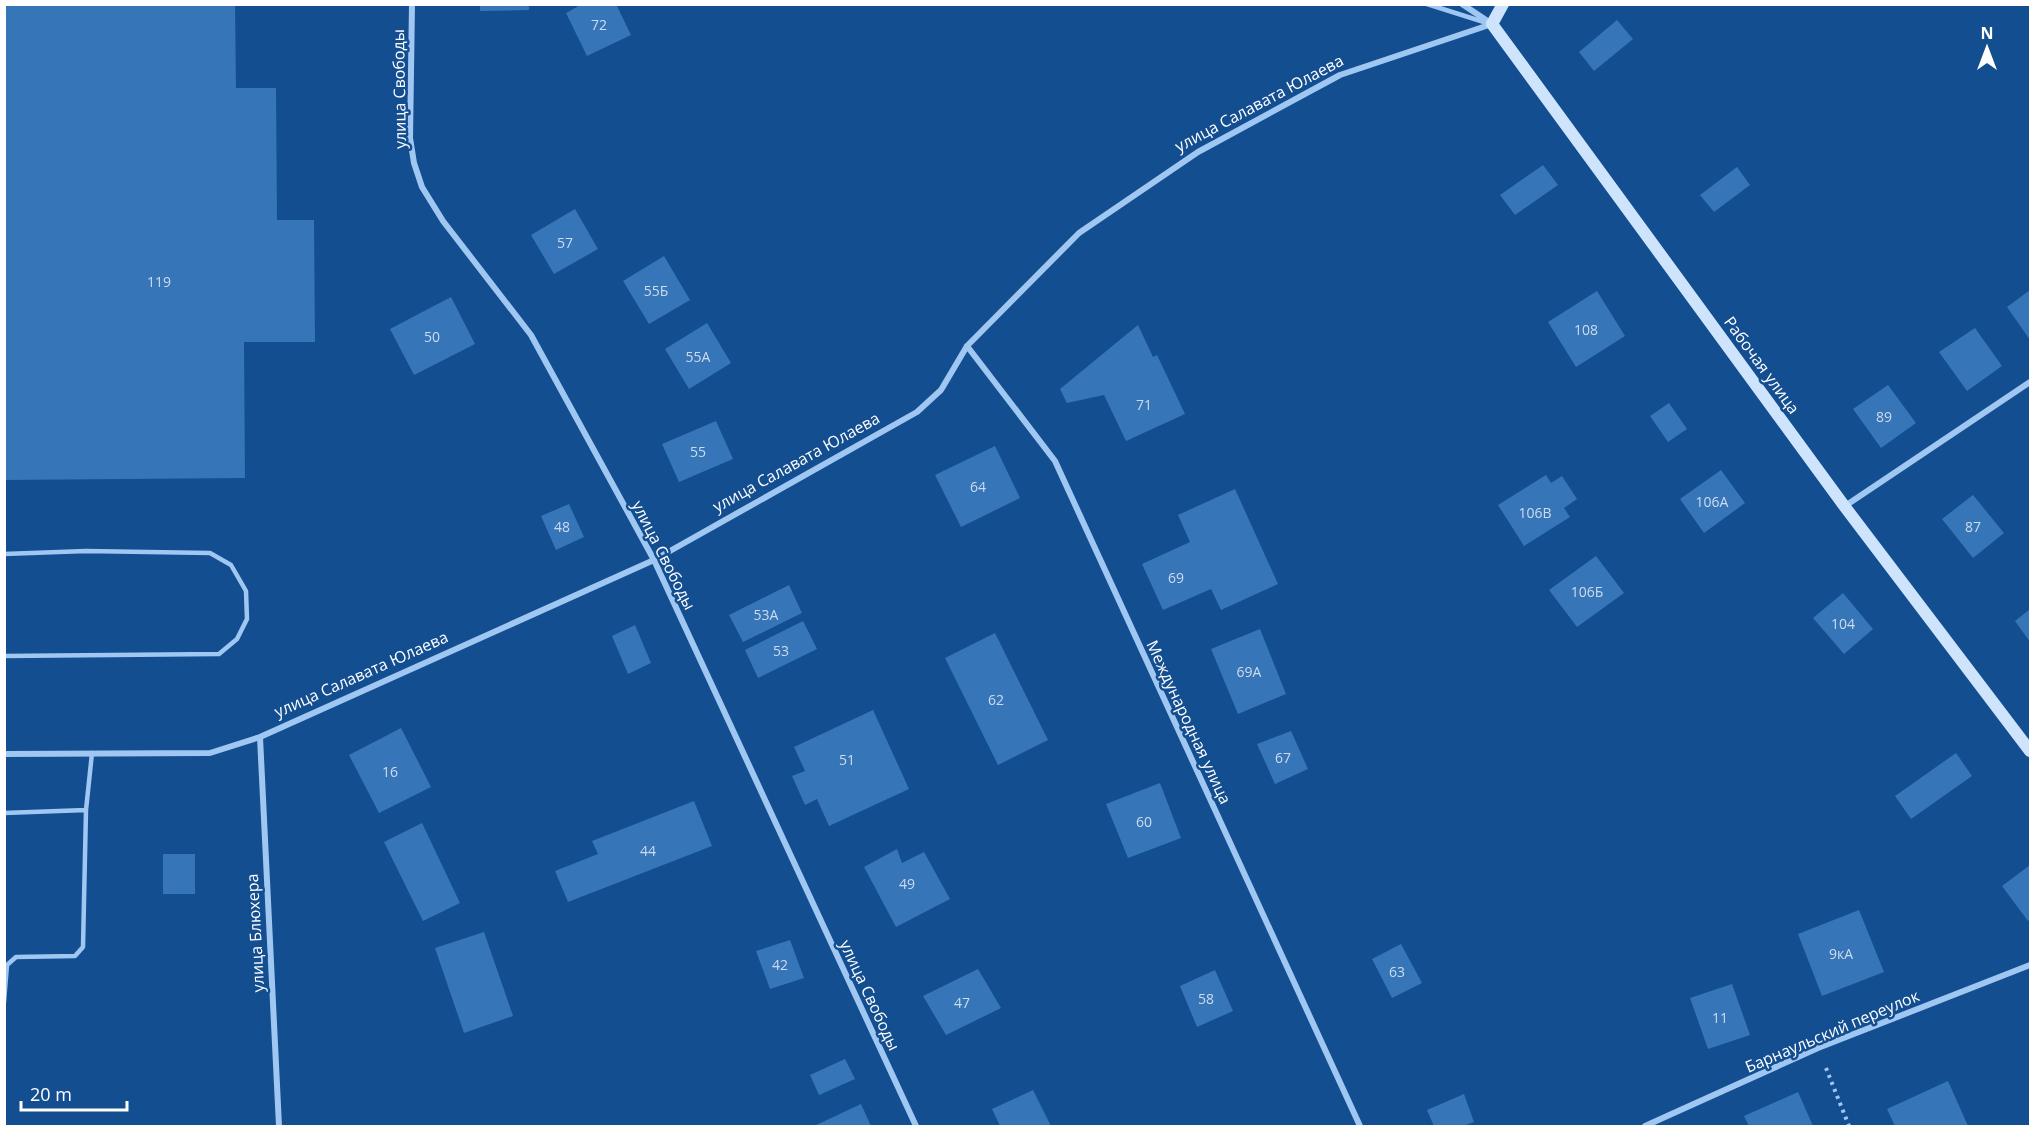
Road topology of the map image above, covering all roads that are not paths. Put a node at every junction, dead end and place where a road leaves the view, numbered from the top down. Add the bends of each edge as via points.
1 (412, 4) edge
2 (1427, 4) edge
3 (1462, 4) edge
4 (1503, 4) edge
5 (1492, 24) junction
6 (967, 346) junction
7 (2031, 382) edge
8 (1845, 507) junction
9 (4, 554) edge
10 (654, 560) junction
11 (4, 656) edge
12 (260, 737) junction
13 (2031, 751) edge
14 (92, 753) junction
15 (4, 754) edge
16 (86, 810) junction
17 (4, 813) edge
18 (2031, 965) edge
19 (4, 1002) edge
20 (279, 1126) edge
21 (916, 1126) edge
22 (1360, 1126) edge
23 (1645, 1126) edge

1 - 10 street, улица Свободы via 410,138 422,187 443,221 531,335
2 - 5 lane
3 - 5 street, Рабочая улица
4 - 5 street
5 - 6 street, улица Салавата Юлаева via 1340,75 1198,152 1079,233
5 - 8 street, Рабочая улица
6 - 10 street, улица Салавата Юлаева via 941,390 917,412
6 - 22 street, Международная улица via 1054,461
7 - 8 street
8 - 13 street, Рабочая улица
9 - 11 lane via 210,553 231,565 246,591 247,619 237,639 219,654
10 - 12 street, улица Салавата Юлаева
10 - 21 street, улица Свободы
12 - 14 street, улица Салавата Юлаева via 210,753
12 - 20 street, улица Блюхера
14 - 15 street, улица Салавата Юлаева
14 - 16 lane
16 - 17 lane
16 - 19 lane via 84,947 75,956 16,957 7,965
18 - 23 street, Барнаульский переулок via 1818,1048

